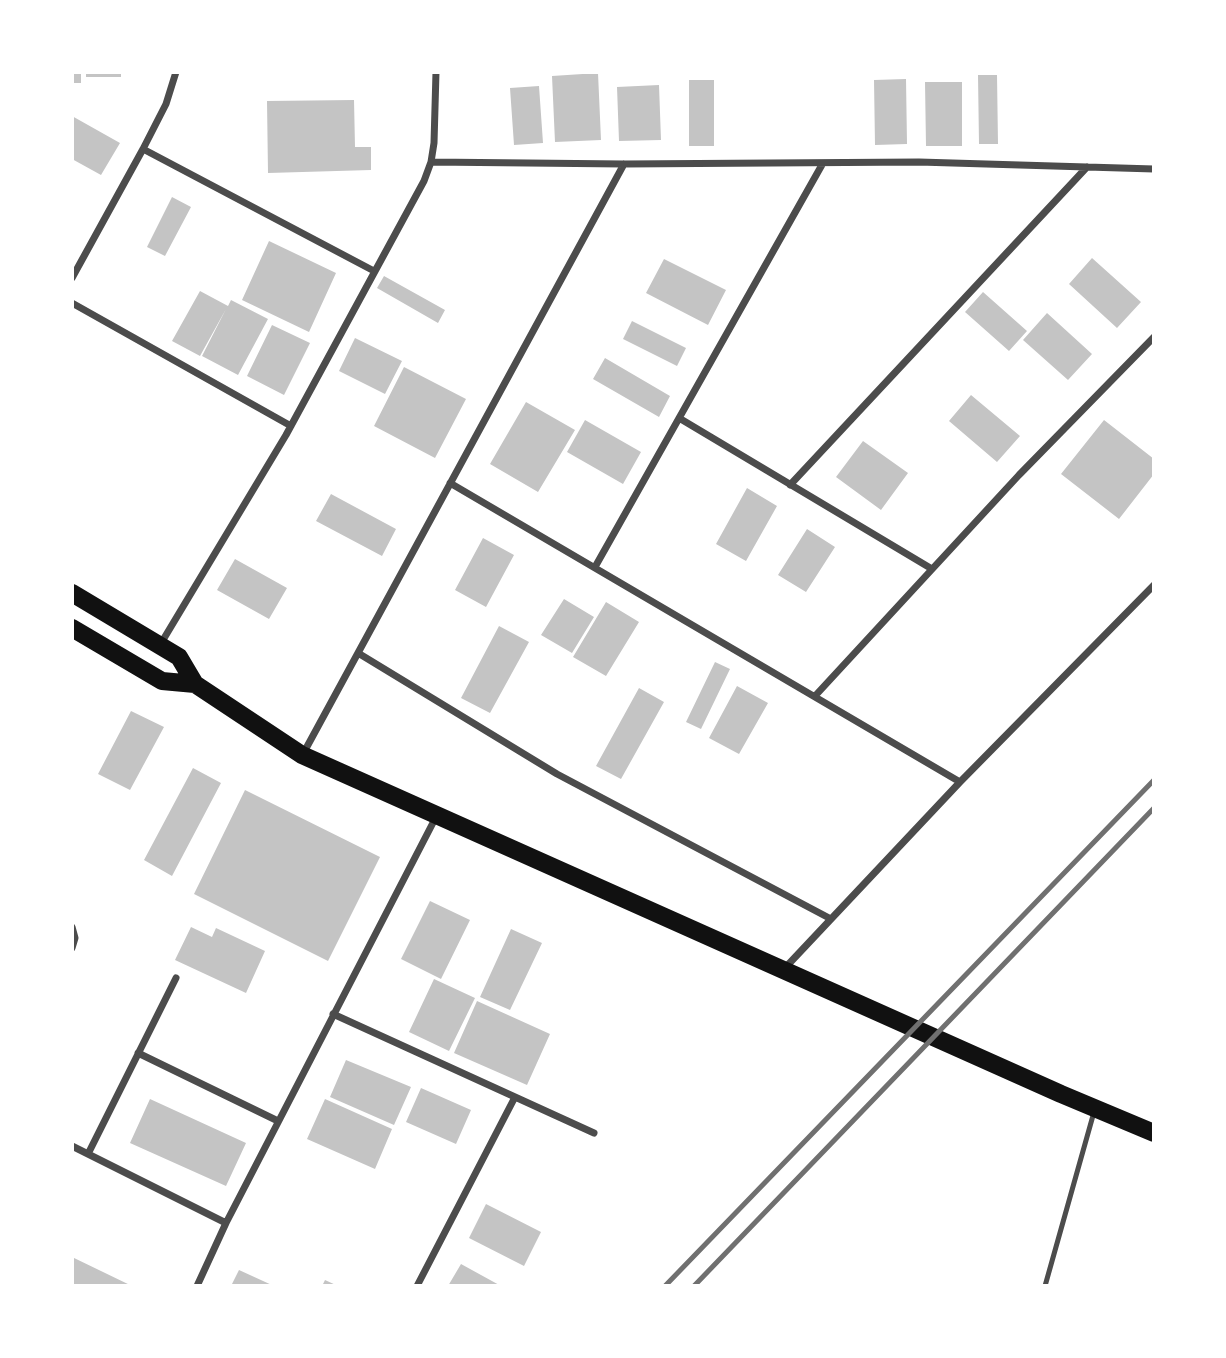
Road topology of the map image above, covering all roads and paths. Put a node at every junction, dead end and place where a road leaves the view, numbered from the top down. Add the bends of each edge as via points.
1 (176, 72) edge
2 (436, 72) edge
3 (143, 149) junction
4 (431, 162) junction
5 (823, 163) junction
6 (624, 164) junction
7 (1087, 167) junction
8 (1154, 169) edge
9 (374, 271) junction
10 (72, 278) edge
11 (72, 303) edge
12 (1154, 337) edge
13 (679, 418) junction
14 (291, 426) junction
15 (450, 483) junction
16 (790, 485) junction
17 (595, 568) junction
18 (932, 569) junction
19 (1154, 585) edge
20 (72, 593) edge
21 (72, 628) edge
22 (160, 646) junction
23 (358, 653) junction
24 (195, 684) junction
25 (814, 696) junction
26 (302, 755) junction
27 (960, 782) junction
28 (437, 815) junction
29 (831, 919) junction
30 (72, 927) edge
31 (72, 948) edge
32 (784, 970) junction
33 (176, 978) dead end
34 (333, 1014) junction
35 (138, 1053) junction
36 (514, 1097) junction
37 (1095, 1109) junction
38 (278, 1121) junction
39 (594, 1133) dead end
40 (1154, 1133) edge
41 (72, 1146) edge
42 (88, 1154) junction
43 (226, 1223) junction
44 (197, 1286) edge
45 (417, 1286) edge
46 (1045, 1286) edge

1 - 3 street
2 - 4 street
3 - 9 street
3 - 10 street
4 - 6 street
4 - 9 street
5 - 6 street
5 - 7 street
5 - 13 street
6 - 15 street
7 - 8 street
7 - 16 street
9 - 14 street
11 - 14 street
12 - 18 street
13 - 16 street
13 - 17 street
14 - 22 street
15 - 17 street
15 - 23 street
16 - 18 street
17 - 25 street
18 - 25 street
19 - 27 street
20 - 22 main road
21 - 24 main road via 162,681
22 - 24 main road via 179,657
23 - 26 street
23 - 29 street via 557,774
24 - 26 main road
25 - 27 street
26 - 28 main road
27 - 29 street
28 - 32 main road
28 - 34 street
29 - 32 street
30 - 31 street
32 - 37 main road
33 - 35 street
34 - 36 street
34 - 38 street
35 - 38 street
35 - 42 street
36 - 39 street
36 - 45 street
37 - 40 main road
37 - 46 lane
38 - 43 street
41 - 42 street
42 - 43 street
43 - 44 street

